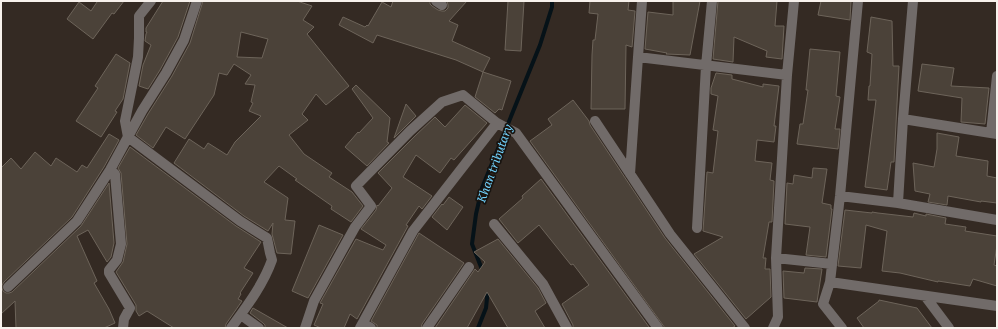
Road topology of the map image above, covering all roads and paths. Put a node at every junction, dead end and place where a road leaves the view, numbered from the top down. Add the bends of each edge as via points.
1 (151, 1) edge
2 (197, 1) edge
3 (642, 1) edge
4 (712, 1) edge
5 (794, 1) edge
6 (858, 1) edge
7 (913, 1) edge
8 (638, 57) junction
9 (706, 66) junction
10 (787, 76) junction
11 (997, 76) edge
12 (903, 119) junction
13 (595, 121) dead end
14 (499, 124) junction
15 (994, 134) edge
16 (128, 137) junction
17 (110, 170) junction
18 (630, 174) junction
19 (840, 196) junction
20 (898, 202) junction
21 (997, 220) edge
22 (494, 224) dead end
23 (697, 228) dead end
24 (776, 258) junction
25 (832, 264) junction
26 (470, 267) dead end
27 (830, 282) junction
28 (8, 287) dead end
29 (925, 296) junction
30 (997, 306) edge
31 (241, 315) junction
32 (124, 324) edge
33 (365, 326) edge
34 (231, 328) edge
35 (259, 328) edge
36 (305, 328) edge
37 (427, 328) edge
38 (567, 328) edge
39 (658, 328) edge
40 (745, 328) edge
41 (773, 328) edge
42 (842, 328) edge
43 (949, 328) edge

1 - 16 street via 138,16 138,57 125,121
2 - 16 street via 184,40
3 - 8 street
4 - 9 street
5 - 10 street
6 - 19 street
7 - 12 street
8 - 9 street
8 - 18 street
9 - 10 street
9 - 23 street
10 - 24 street
11 - 15 street
12 - 15 street
12 - 20 street
13 - 18 street
14 - 33 street via 413,231
14 - 36 street via 463,95 442,102 356,186 371,206 355,227 314,301
14 - 39 street via 516,133
16 - 17 street
16 - 31 street via 240,221 267,238 272,260 268,272
17 - 28 street via 78,221
17 - 32 street via 115,174 122,244 109,273 130,308
18 - 40 street via 670,234
19 - 20 street
19 - 25 street
20 - 21 street
22 - 38 street via 543,284
24 - 25 street
24 - 41 street via 778,317
25 - 27 street
26 - 37 street
27 - 29 street
27 - 42 street via 824,304
29 - 30 street
29 - 43 street
31 - 34 street
31 - 35 street

